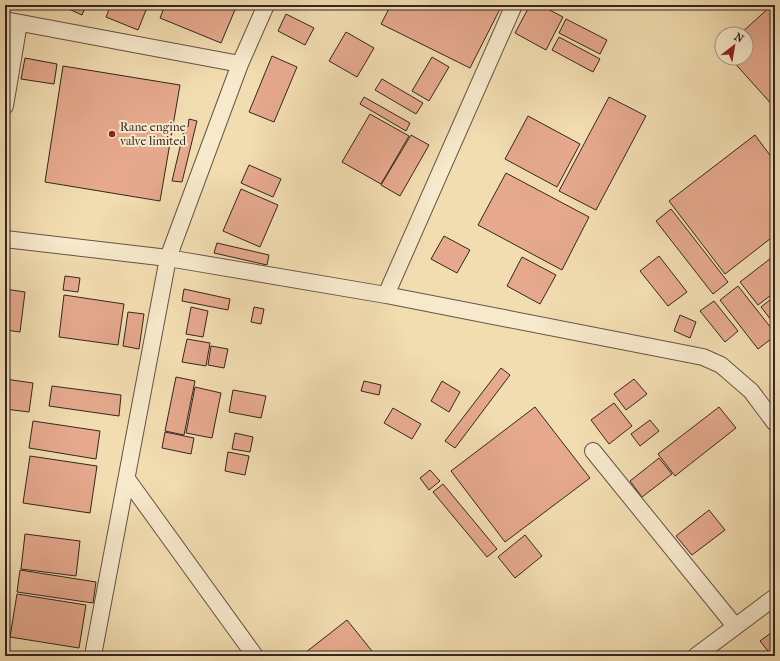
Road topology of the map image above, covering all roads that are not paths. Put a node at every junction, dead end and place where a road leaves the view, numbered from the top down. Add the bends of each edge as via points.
1 (266, 5) edge
2 (514, 5) edge
3 (12, 22) edge
4 (240, 64) junction
5 (5, 106) edge
6 (5, 239) edge
7 (168, 258) junction
8 (386, 295) junction
9 (775, 424) edge
10 (593, 451) dead end
11 (127, 478) junction
12 (775, 597) edge
13 (735, 626) junction
14 (94, 650) dead end
15 (255, 656) edge
16 (696, 656) edge

1 - 4 street
2 - 8 street
3 - 4 street
3 - 5 street
4 - 7 street
6 - 7 street
7 - 8 street
7 - 11 street
8 - 9 street via 704,357 721,365 751,391
10 - 13 street
11 - 14 street
11 - 15 street
12 - 13 street
13 - 16 street

